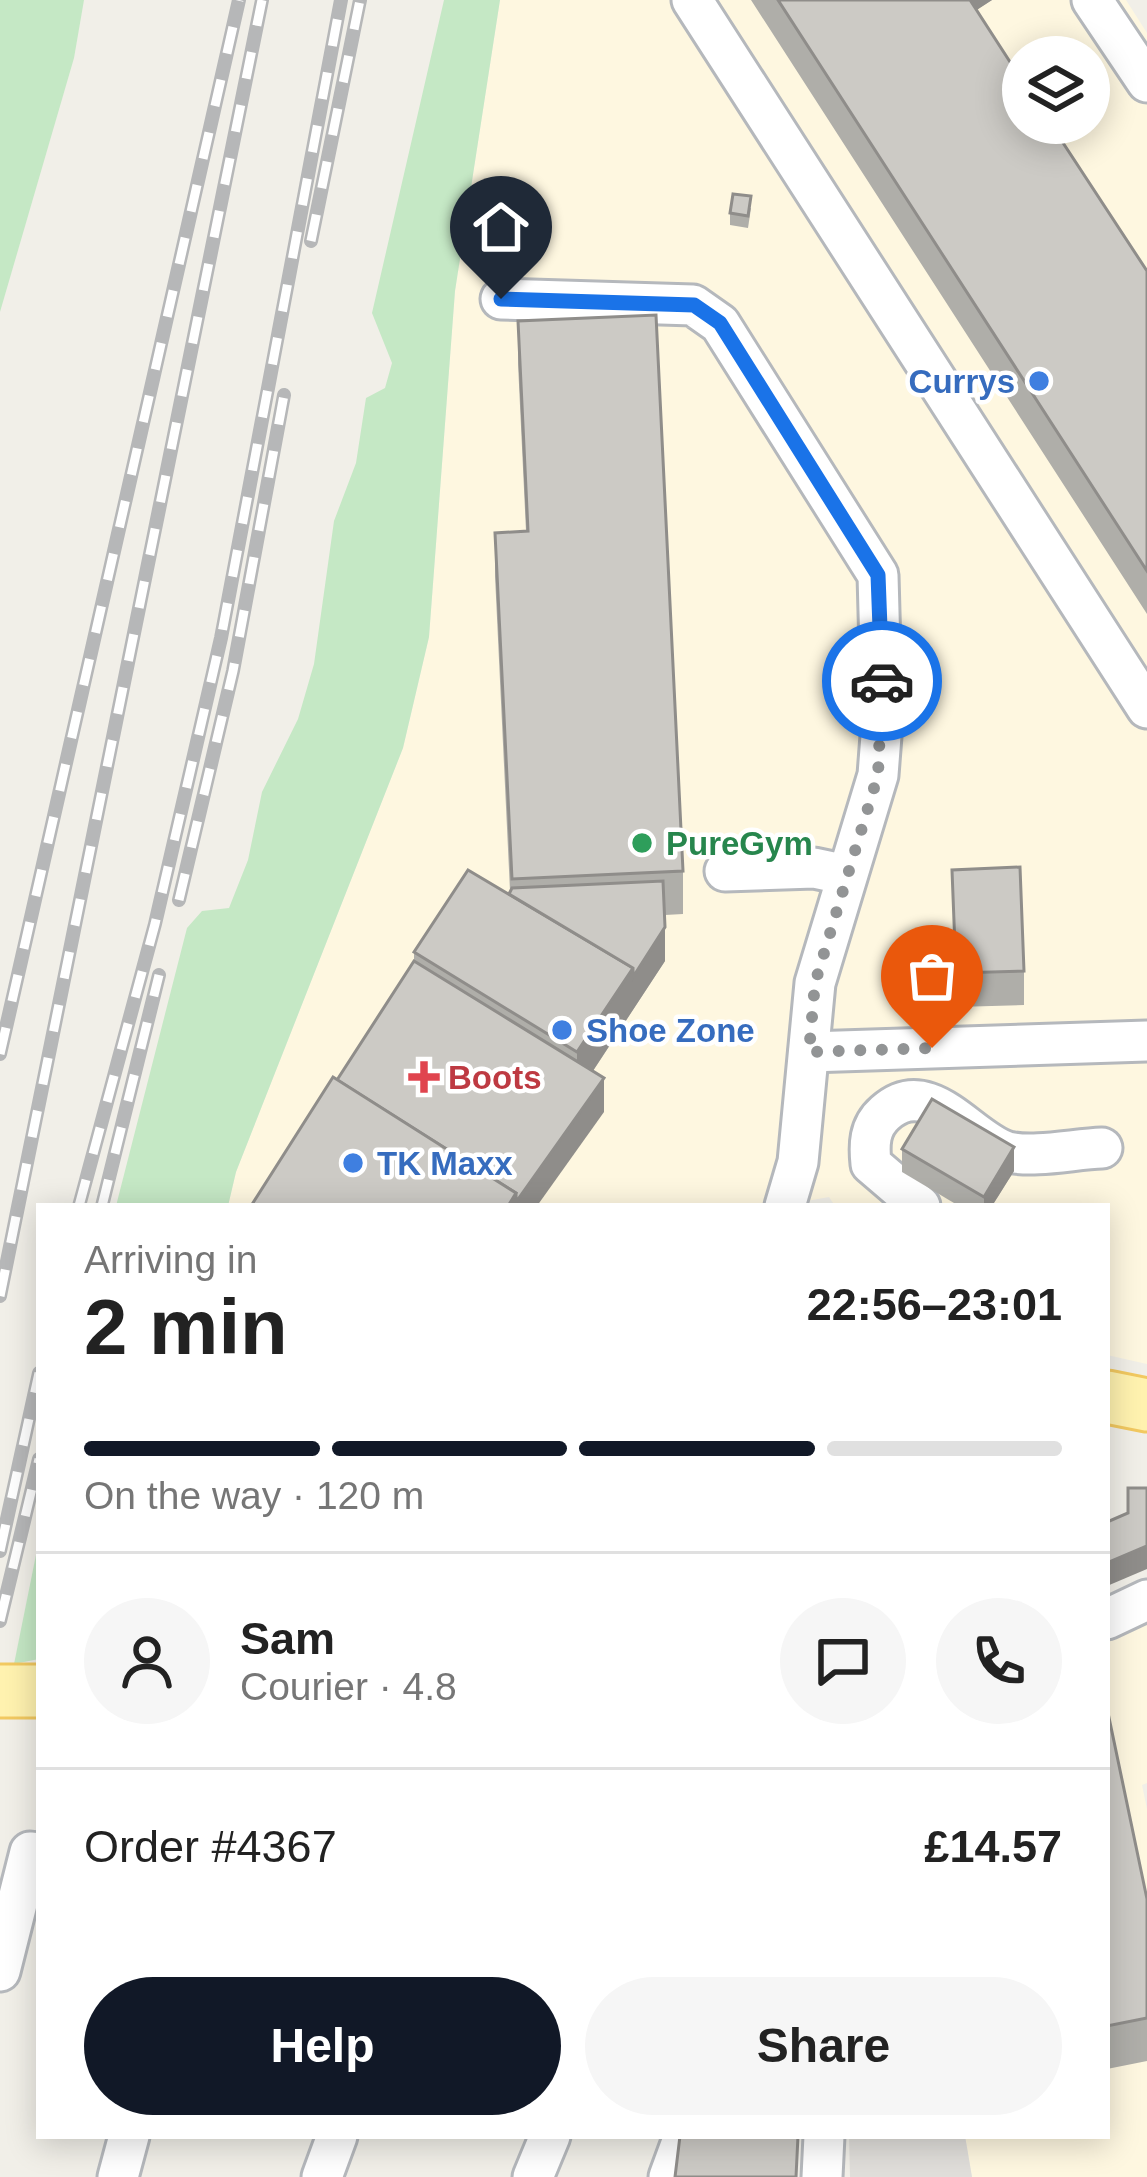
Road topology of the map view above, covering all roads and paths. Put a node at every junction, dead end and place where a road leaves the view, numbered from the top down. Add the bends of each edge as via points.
1 (692, 0) edge
2 (1092, 0) edge
3 (1147, 82) edge
4 (501, 299) dead end
5 (1147, 708) edge
6 (725, 871) dead end
7 (847, 874) junction
8 (1147, 1041) edge
9 (809, 1052) junction
10 (1102, 1148) dead end
11 (797, 1162) junction
12 (786, 1203) edge
13 (811, 1203) edge
14 (916, 1203) edge
15 (1110, 1398) edge
16 (1147, 1405) edge
17 (1147, 1600) edge
18 (1110, 1618) edge
19 (0, 1691) edge
20 (36, 1691) edge
21 (36, 1852) edge
22 (0, 1971) edge
23 (128, 2139) edge
24 (336, 2139) edge
25 (549, 2139) edge
26 (684, 2139) edge
27 (824, 2139) edge
28 (118, 2177) edge
29 (322, 2177) edge
30 (533, 2177) edge
31 (669, 2177) edge
32 (822, 2177) edge

1 - 5 street
2 - 3 street
4 - 7 street via 694,305 720,323 878,575 878,775
6 - 7 street
7 - 9 street via 815,983
8 - 9 street
9 - 11 street
10 - 14 street via 1006,1151 946,1110 917,1101 897,1105 872,1132 871,1164
11 - 12 street
11 - 13 street
15 - 16 main road
17 - 18 street
19 - 20 main road
21 - 22 street
23 - 28 street
24 - 29 street
25 - 30 street
26 - 31 street
27 - 32 street

